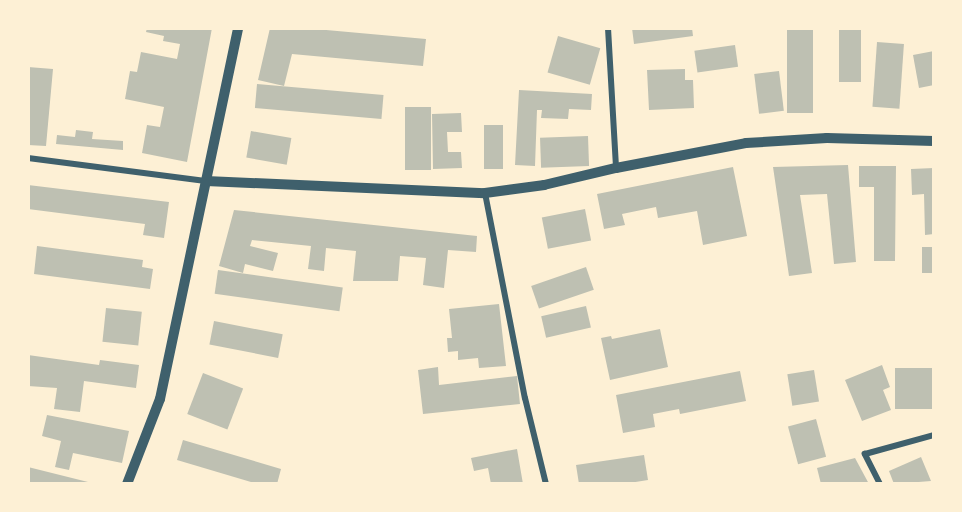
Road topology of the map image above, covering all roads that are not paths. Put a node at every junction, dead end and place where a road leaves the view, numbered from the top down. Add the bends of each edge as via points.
1 (238, 28) edge
2 (608, 28) edge
3 (933, 141) edge
4 (28, 158) edge
5 (616, 168) junction
6 (206, 181) junction
7 (485, 193) junction
8 (933, 435) edge
9 (127, 483) edge
10 (546, 483) edge
11 (880, 483) edge

1 - 6 street
2 - 5 street
3 - 5 street via 827,138 746,143
4 - 6 street
5 - 7 street via 544,185
6 - 7 street
6 - 9 street via 160,399
7 - 10 street via 525,398
8 - 11 street via 865,454

